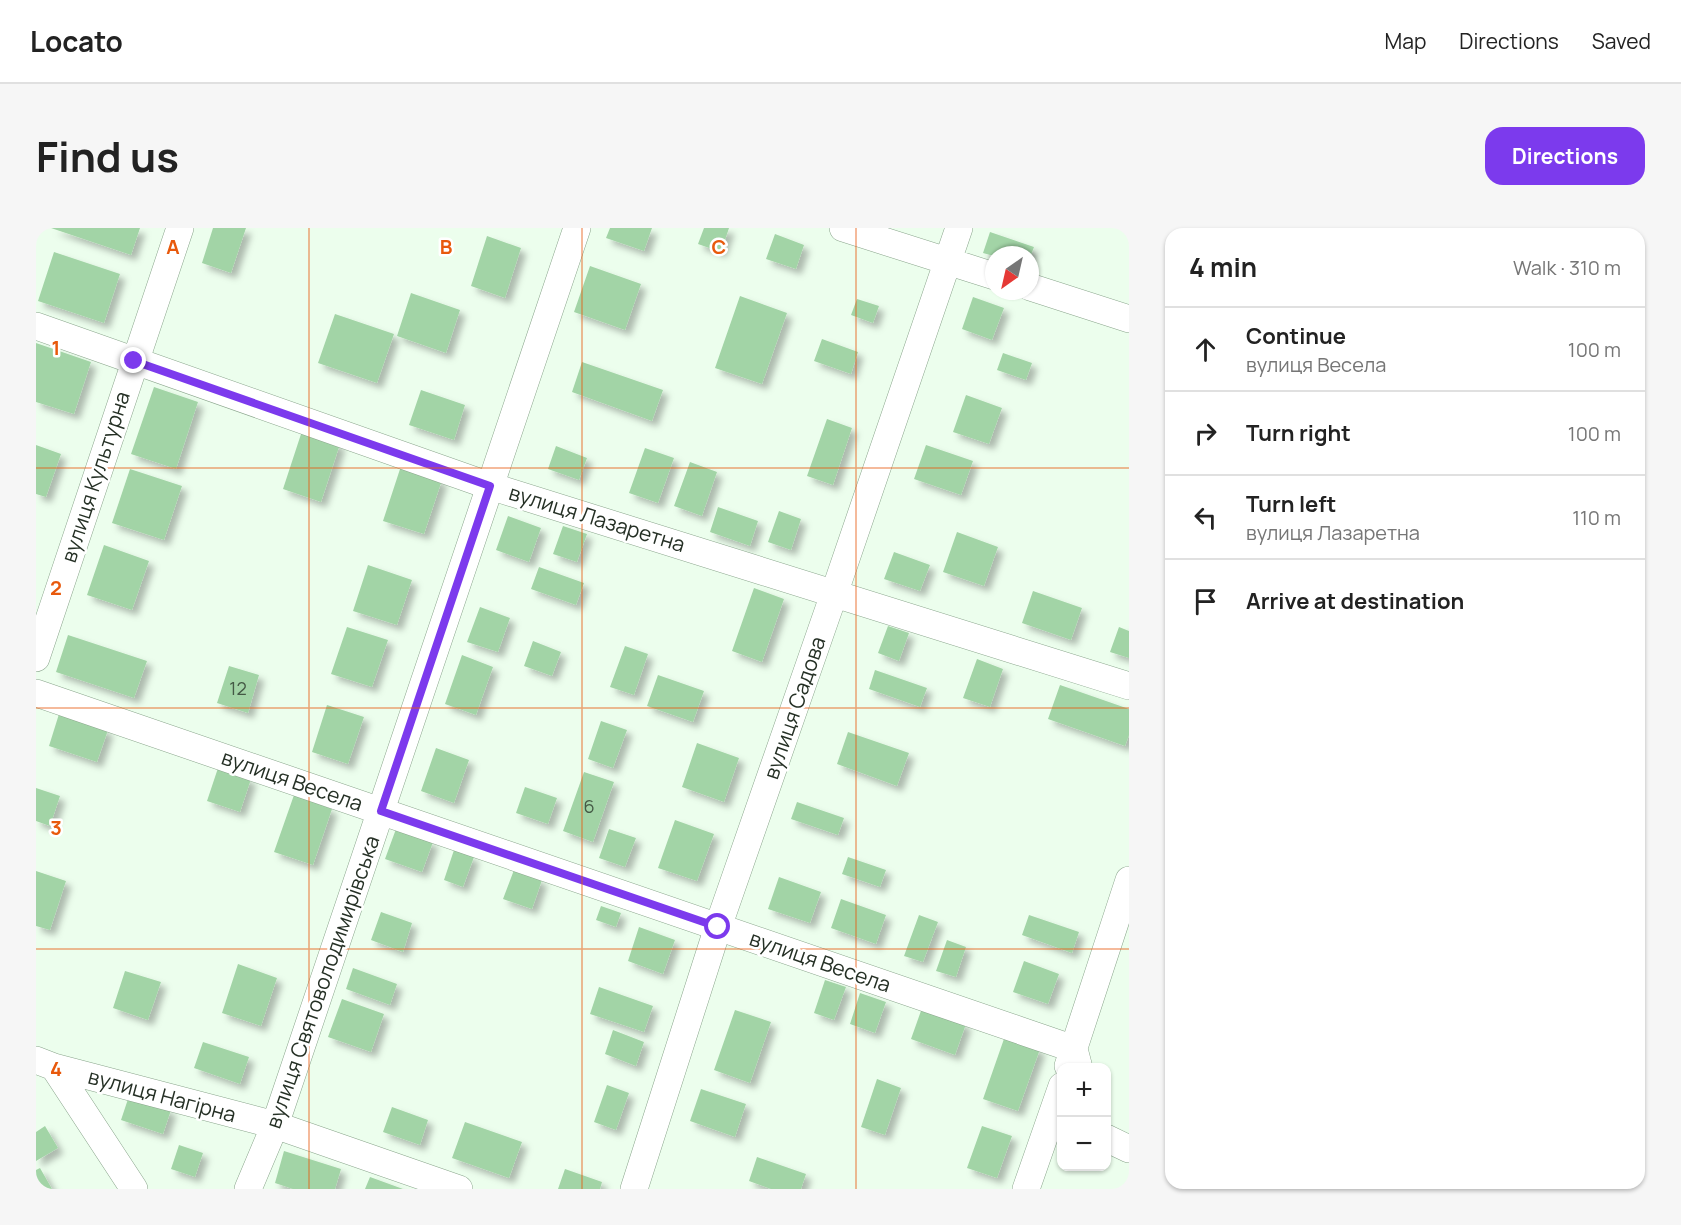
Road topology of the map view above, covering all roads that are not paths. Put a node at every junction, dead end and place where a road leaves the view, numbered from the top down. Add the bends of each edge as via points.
1 (180, 228) edge
2 (577, 228) edge
3 (843, 228) edge
4 (958, 228) edge
5 (947, 261) junction
6 (985, 273) edge
7 (1039, 290) edge
8 (1129, 319) edge
9 (36, 326) edge
10 (134, 361) junction
11 (490, 486) junction
12 (834, 594) junction
13 (36, 658) edge
14 (1129, 686) edge
15 (36, 693) edge
16 (381, 811) junction
17 (1129, 880) edge
18 (718, 927) junction
19 (1074, 1061) edge
20 (45, 1064) edge
21 (1057, 1100) edge
22 (275, 1125) junction
23 (1111, 1140) edge
24 (1129, 1149) edge
25 (134, 1189) edge
26 (248, 1189) edge
27 (459, 1189) edge
28 (634, 1189) edge
29 (1026, 1189) edge

1 - 10 street, вулиця Культурна
2 - 11 street, вулиця Святоволодимирівська
3 - 5 street
4 - 5 street, вулиця Садова
5 - 6 street
5 - 12 street, вулиця Садова
7 - 8 street
9 - 10 street, вулиця Лазаретна
10 - 11 street, вулиця Лазаретна
10 - 13 street, вулиця Культурна
11 - 12 street, вулиця Лазаретна
11 - 16 street, вулиця Святоволодимирівська
12 - 14 street, вулиця Лазаретна
12 - 18 street, вулиця Садова
15 - 16 street, вулиця Весела
16 - 18 street, вулиця Весела
16 - 22 street, вулиця Святоволодимирівська
17 - 19 street
18 - 19 street, вулиця Весела
18 - 28 street, вулиця Садова
20 - 22 street, вулиця Нагірна
20 - 25 street
21 - 29 street
22 - 26 street, вулиця Святоволодимирівська
22 - 27 street, вулиця Нагірна
23 - 24 street

